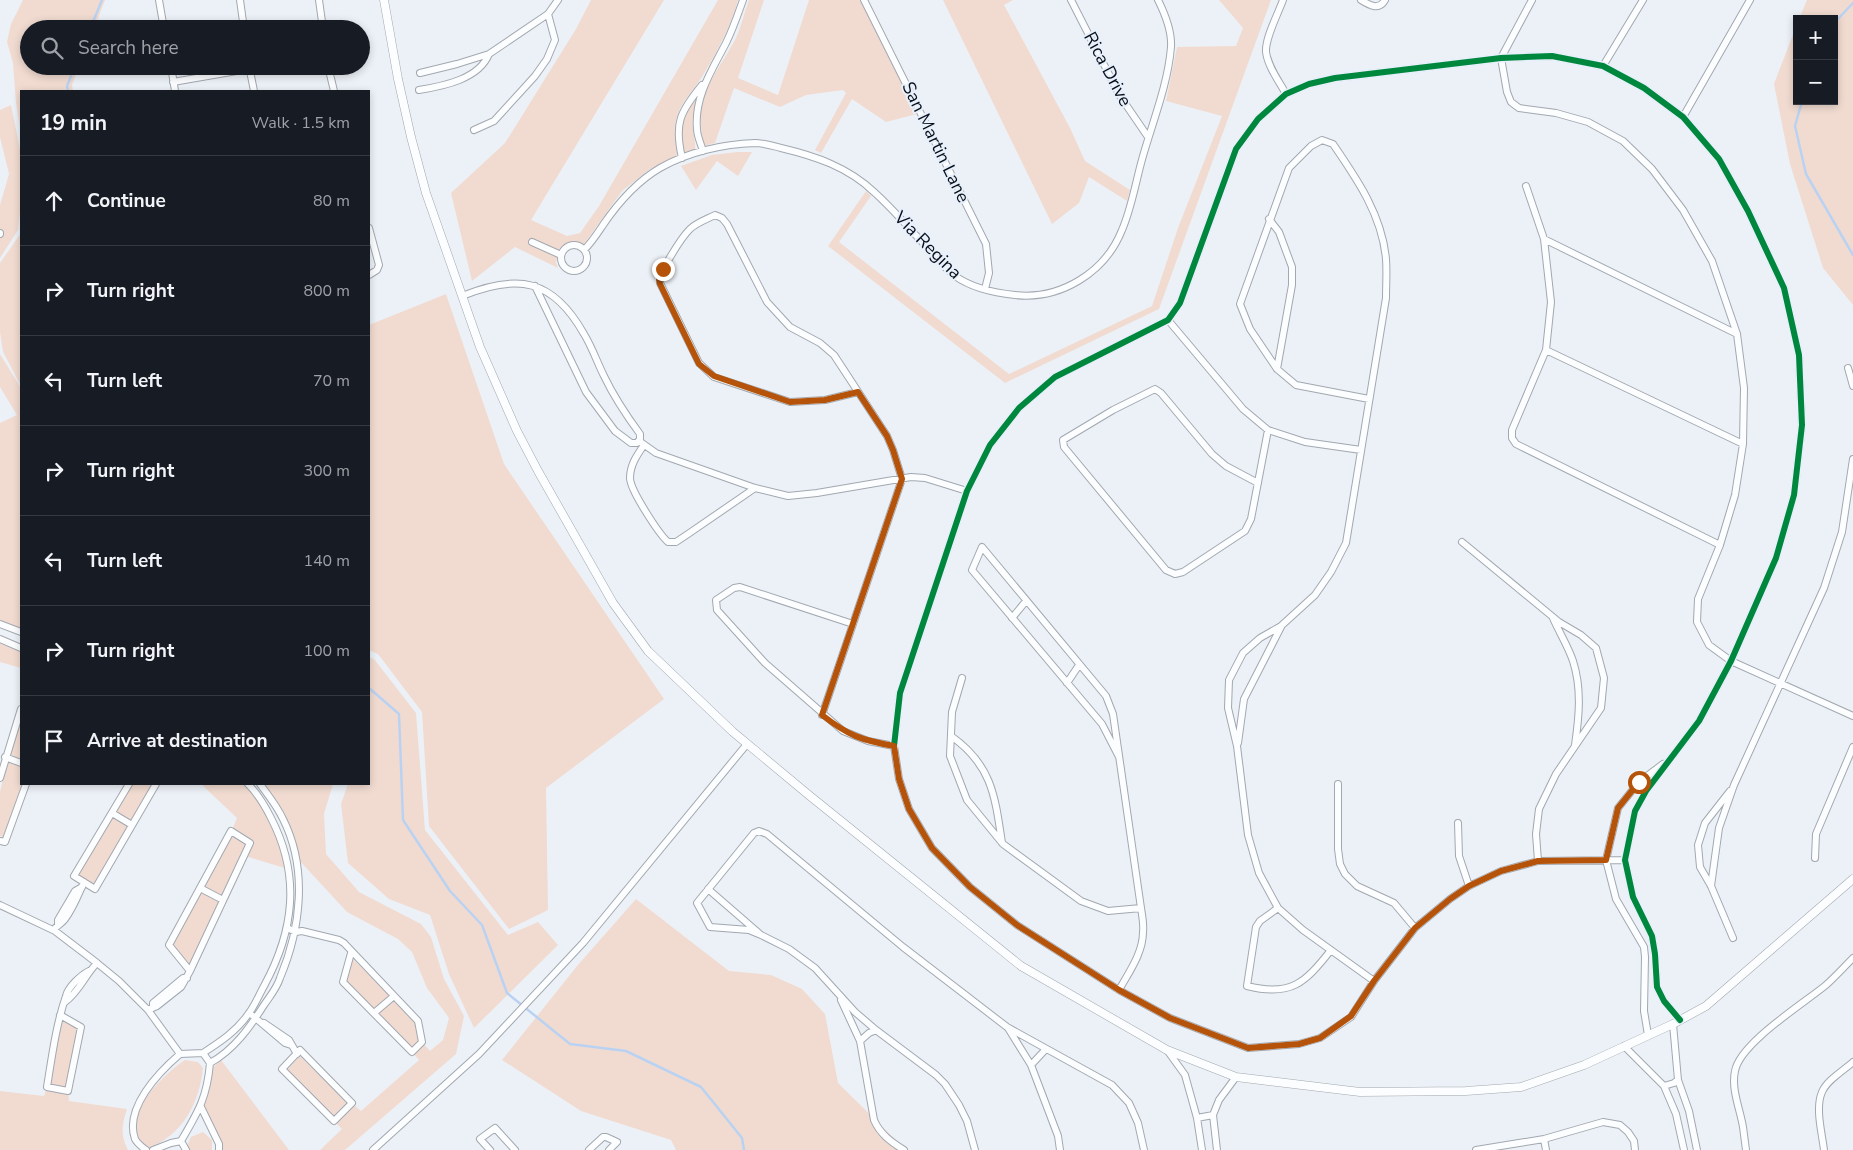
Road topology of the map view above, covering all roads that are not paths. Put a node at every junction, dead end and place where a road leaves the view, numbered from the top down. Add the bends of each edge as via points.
1 (159, 0) edge
2 (240, 0) edge
3 (319, 0) edge
4 (384, 0) edge
5 (558, 0) edge
6 (743, 0) edge
7 (864, 0) edge
8 (1071, 0) edge
9 (1158, 0) edge
10 (1283, 0) edge
11 (1361, 0) edge
12 (1385, 0) edge
13 (1532, 0) edge
14 (1643, 0) edge
15 (1750, 0) edge
16 (548, 14) junction
17 (162, 20) edge
18 (243, 20) edge
19 (322, 20) edge
20 (489, 54) junction
21 (1501, 58) junction
22 (1603, 66) junction
23 (420, 73) dead end
24 (172, 75) edge
25 (212, 75) edge
26 (251, 75) edge
27 (330, 75) edge
28 (173, 82) junction
29 (705, 82) junction
30 (175, 90) edge
31 (254, 90) edge
32 (334, 90) edge
33 (419, 90) dead end
34 (1286, 94) junction
35 (1683, 117) junction
36 (474, 130) dead end
37 (1148, 137) junction
38 (703, 151) junction
39 (682, 158) junction
40 (1526, 186) dead end
41 (1269, 220) junction
42 (370, 232) edge
43 (1544, 239) junction
44 (532, 242) dead end
45 (584, 250) junction
46 (561, 255) junction
47 (370, 274) edge
48 (535, 286) junction
49 (985, 289) junction
50 (462, 296) junction
51 (1168, 320) junction
52 (1737, 334) junction
53 (1546, 350) junction
54 (1848, 368) dead end
55 (1277, 369) junction
56 (1853, 386) edge
57 (858, 392) junction
58 (1369, 399) junction
59 (1268, 430) junction
60 (642, 443) junction
61 (1743, 444) junction
62 (1361, 450) junction
63 (1853, 459) edge
64 (902, 479) junction
65 (1258, 483) junction
66 (755, 488) junction
67 (968, 490) junction
68 (1462, 542) dead end
69 (1720, 545) junction
70 (1026, 601) junction
71 (1552, 616) junction
72 (1012, 618) junction
73 (0, 624) edge
74 (853, 624) junction
75 (1281, 626) junction
76 (20, 632) edge
77 (0, 640) edge
78 (20, 648) edge
79 (1731, 662) junction
80 (1079, 665) junction
81 (962, 678) dead end
82 (1067, 683) junction
83 (1780, 684) junction
84 (20, 712) edge
85 (822, 715) junction
86 (1853, 716) edge
87 (951, 736) junction
88 (747, 744) junction
89 (894, 746) junction
90 (1237, 746) junction
91 (1853, 747) edge
92 (1574, 749) junction
93 (5, 757) junction
94 (1118, 757) junction
95 (1671, 758) junction
96 (20, 763) edge
97 (0, 778) edge
98 (1338, 784) dead end
99 (26, 785) edge
100 (128, 785) edge
101 (155, 785) edge
102 (249, 785) edge
103 (261, 785) edge
104 (1734, 785) junction
105 (112, 813) junction
106 (1458, 823) dead end
107 (132, 825) junction
108 (0, 841) edge
109 (1003, 844) junction
110 (1815, 858) dead end
111 (1606, 860) junction
112 (1626, 860) junction
113 (1538, 861) junction
114 (1853, 879) edge
115 (83, 885) junction
116 (1469, 886) junction
117 (1711, 886) junction
118 (200, 888) junction
119 (708, 889) junction
120 (223, 900) junction
121 (0, 905) edge
122 (1141, 908) junction
123 (1278, 908) junction
124 (55, 927) junction
125 (287, 928) junction
126 (1415, 928) junction
127 (298, 932) junction
128 (761, 935) junction
129 (1732, 938) dead end
130 (1331, 950) junction
131 (351, 953) junction
132 (1853, 958) edge
133 (97, 962) junction
134 (190, 971) junction
135 (1374, 981) junction
136 (1119, 990) junction
137 (836, 992) junction
138 (394, 996) junction
139 (150, 1008) junction
140 (250, 1013) junction
141 (374, 1013) junction
142 (60, 1016) junction
143 (258, 1020) junction
144 (1677, 1022) junction
145 (1007, 1027) junction
146 (876, 1030) junction
147 (1648, 1035) junction
148 (860, 1041) junction
149 (1624, 1046) junction
150 (1046, 1048) junction
151 (1167, 1050) junction
152 (203, 1053) junction
153 (180, 1054) junction
154 (297, 1054) junction
155 (1853, 1062) edge
156 (210, 1063) junction
157 (1030, 1065) junction
158 (1236, 1077) junction
159 (1678, 1080) junction
160 (1664, 1086) junction
161 (201, 1107) junction
162 (1213, 1115) junction
163 (1197, 1118) junction
164 (1544, 1138) junction
165 (181, 1141) junction
166 (381, 1143) junction
167 (146, 1150) edge
168 (153, 1150) edge
169 (186, 1150) edge
170 (219, 1150) edge
171 (373, 1150) edge
172 (386, 1150) edge
173 (490, 1150) edge
174 (515, 1150) edge
175 (589, 1150) edge
176 (609, 1150) edge
177 (904, 1150) edge
178 (975, 1150) edge
179 (1060, 1150) edge
180 (1144, 1150) edge
181 (1202, 1150) edge
182 (1217, 1150) edge
183 (1476, 1150) edge
184 (1546, 1150) edge
185 (1636, 1150) edge
186 (1684, 1150) edge
187 (1697, 1150) edge
188 (1746, 1150) edge
189 (1824, 1150) edge

1 - 17 street
2 - 18 street
3 - 19 street
4 - 50 street via 411,137 426,193
5 - 16 street
6 - 29 street via 727,41
7 - 49 street, San Martin Lane via 986,244 989,273
8 - 37 street, Rica Drive via 1120,96
9 - 37 street, Via Regina via 1166,16 1171,46
10 - 34 street via 1266,50
11 - 12 street via 1377,7
13 - 21 street
14 - 22 street
15 - 35 street
16 - 20 street
16 - 36 street via 554,40 547,59 494,121
20 - 23 street
20 - 33 street via 483,66 473,72 440,86
21 - 22 street via 1552,56
21 - 34 street via 1335,78
21 - 52 street via 1507,92 1511,102 1519,108 1556,112 1588,122 1623,140 1652,169 1683,210 1712,261
22 - 35 street via 1644,88
24 - 28 street
25 - 28 street
26 - 31 street
27 - 32 street
28 - 30 street
29 - 38 street via 697,111 697,130
29 - 39 street via 689,100 679,122 677,135
34 - 51 street via 1258,119 1236,149 1180,303
35 - 79 street via 1719,159 1748,211 1784,288 1799,355 1802,425 1794,495 1776,558
37 - 49 street, Via Regina via 1122,230 1110,251 1091,273 1059,291 1036,296 1010,295
38 - 39 street, Via Regina
38 - 49 street, Via Regina via 757,143 828,162 870,188 943,266 969,284
39 - 45 street, Via Regina via 660,168 632,190
40 - 43 street
41 - 55 street via 1279,232 1292,268
41 - 55 street via 1240,304 1250,329
41 - 58 street via 1289,168 1322,140 1333,144 1368,198 1386,258 1386,298
42 - 47 street via 379,265
43 - 52 street
43 - 53 street via 1551,302
44 - 46 street
45 - 46 street via 574,245
45 - 46 street via 586,263 576,271 564,267
48 - 50 street via 504,283
48 - 60 street via 550,292 568,308 621,408 640,434
48 - 60 street via 586,392 615,431 631,443
50 - 88 street via 480,347 517,431 613,603 648,650
51 - 59 street via 1243,409
51 - 67 street via 1055,378 1019,408 990,445
52 - 61 street via 1744,388
53 - 61 street
53 - 69 street via 1512,430 1516,444
54 - 56 street
55 - 58 street via 1296,385
57 - 57 street via 834,355 820,343 790,327 767,302 722,218 715,215 691,228 659,278 704,370 790,402 825,400
57 - 64 street via 887,436
58 - 62 street
59 - 62 street via 1305,442
59 - 65 street
60 - 66 street via 656,454
60 - 66 street via 630,480 633,490 668,542 676,542
61 - 69 street via 1735,496
62 - 75 street via 1346,543 1315,595
63 - 83 street via 1842,532 1824,588
64 - 66 street via 788,496
64 - 67 street via 925,478
64 - 74 street
65 - 65 street via 1251,519 1245,531 1175,574 1166,570 1064,446 1063,440 1155,389 1212,454 1226,466
67 - 89 street via 900,693
68 - 71 street
69 - 79 street via 1698,598 1697,622 1709,645
70 - 72 street
70 - 72 street via 982,546 972,570
70 - 80 street
71 - 92 street via 1573,660 1579,690
71 - 92 street via 1596,648 1604,678 1601,708
72 - 82 street
73 - 76 street
74 - 85 street
74 - 85 street via 740,587 716,600 717,610 765,663
75 - 90 street via 1244,699
75 - 90 street via 1243,653 1230,680 1228,708
77 - 78 street
79 - 83 street
79 - 95 street via 1699,721
80 - 82 street
80 - 94 street via 1106,696 1113,714
81 - 87 street via 952,712
82 - 94 street via 1102,724
83 - 86 street
83 - 104 street
84 - 93 street
85 - 89 street via 843,731 868,741
87 - 109 street via 950,756 967,800
87 - 109 street via 963,744 987,775 995,797
88 - 151 street via 1021,966
88 - 166 street via 583,943 479,1054
89 - 136 street via 899,779 909,809 932,848 970,887 1017,925
90 - 123 street via 1248,835 1259,873
91 - 110 street via 1816,834
92 - 113 street via 1556,774 1539,809 1536,834
93 - 96 street
93 - 97 street
94 - 122 street
95 - 111 street via 1639,782 1618,808
95 - 112 street via 1635,811
98 - 126 street via 1338,849 1345,874 1357,886 1394,903
99 - 108 street via 5,842
100 - 105 street
101 - 107 street
102 - 125 street via 267,810 286,855 291,887
103 - 127 street via 283,818 297,858 300,881
104 - 117 street via 1719,828
104 - 117 street via 1705,823 1698,845 1700,867
105 - 107 street
105 - 115 street via 74,876
106 - 116 street via 1459,856
107 - 115 street via 95,889
109 - 122 street via 1081,901 1108,912
111 - 112 street
111 - 113 street
111 - 147 street via 1616,899 1644,948 1644,1011
112 - 144 street via 1633,897 1652,936 1657,987
113 - 116 street via 1501,871
114 - 144 street via 1706,1006
115 - 124 street via 75,891
116 - 126 street
117 - 129 street
118 - 120 street
118 - 120 street via 231,831 250,843
118 - 134 street via 169,945
119 - 128 street
119 - 128 street via 697,903 710,927 749,930
119 - 145 street via 754,833 767,834 903,947
120 - 134 street
121 - 124 street
122 - 136 street via 1144,931 1141,946
123 - 130 street
123 - 130 street via 1256,928 1247,986 1278,991 1300,983
124 - 133 street
125 - 127 street
125 - 140 street via 276,963
126 - 135 street
127 - 131 street via 344,943
127 - 143 street via 280,980
128 - 137 street via 789,949 815,968
130 - 135 street
131 - 138 street
131 - 141 street via 343,982
132 - 188 street via 1828,984 1752,1042 1739,1058 1734,1084
133 - 139 street
133 - 142 street via 65,1002
134 - 139 street via 187,978 157,999
135 - 136 street via 1351,1016 1320,1038 1299,1044 1248,1048 1170,1018
137 - 146 street
137 - 148 street
138 - 141 street
138 - 141 street via 418,1021 422,1042 412,1052
139 - 153 street
140 - 143 street
140 - 152 street via 230,1035
142 - 142 street via 47,1087 68,1091 81,1028
143 - 154 street via 291,1045
143 - 156 street via 220,1058
144 - 147 street
144 - 159 street
145 - 150 street
145 - 157 street
146 - 148 street
146 - 178 street via 945,1084 960,1105
147 - 149 street
148 - 177 street via 877,1128
149 - 158 street via 1584,1065 1512,1088 1360,1092
149 - 160 street
150 - 157 street
150 - 180 street via 1112,1085 1129,1103
151 - 158 street
151 - 163 street via 1185,1075
152 - 153 street
152 - 156 street
153 - 167 street via 150,1085 136,1109 133,1124 136,1140
154 - 154 street via 282,1069 334,1121 352,1103 300,1050
155 - 189 street via 1822,1091 1819,1103
156 - 161 street via 209,1082
157 - 179 street via 1058,1136
158 - 162 street via 1219,1100
159 - 160 street
159 - 187 street
160 - 186 street via 1676,1114
161 - 165 street
161 - 170 street
162 - 163 street
162 - 182 street
163 - 181 street
164 - 183 street
164 - 184 street
164 - 185 street via 1603,1122 1620,1125 1634,1141
165 - 168 street
165 - 169 street
166 - 171 street
166 - 172 street
173 - 174 street via 480,1139 495,1128
175 - 176 street via 603,1137 617,1142

